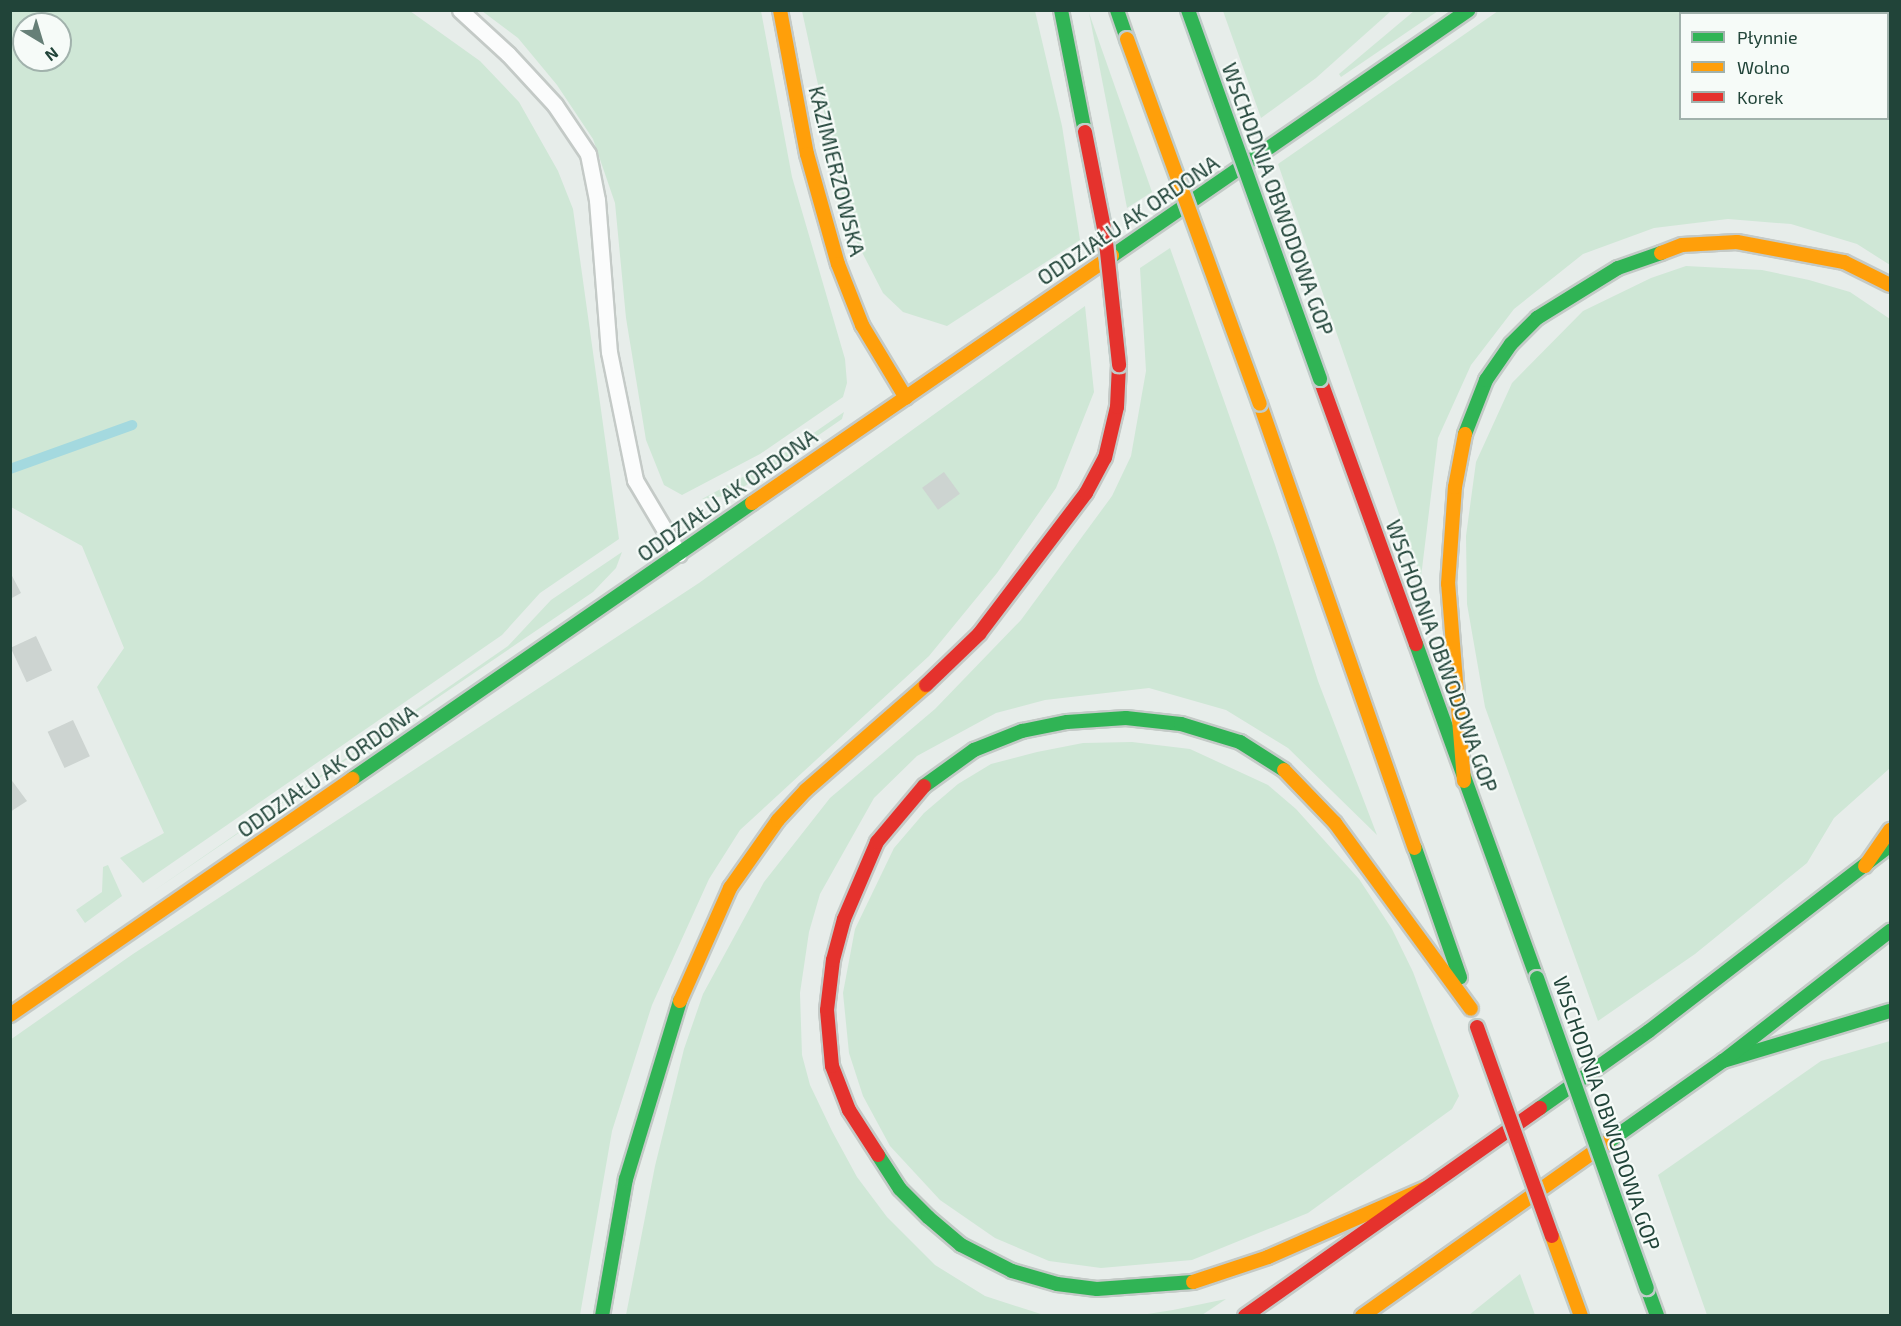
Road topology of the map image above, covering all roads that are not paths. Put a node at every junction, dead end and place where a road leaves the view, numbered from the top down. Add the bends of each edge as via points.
1 (460, 10) edge
2 (780, 10) edge
3 (1061, 10) edge
4 (1117, 10) edge
5 (1188, 10) edge
6 (1468, 10) edge
7 (1890, 285) edge
8 (906, 398) junction
9 (679, 554) junction
10 (1464, 781) junction
11 (1890, 830) edge
12 (1890, 844) edge
13 (1864, 866) junction
14 (1890, 931) edge
15 (1471, 1009) junction
16 (1890, 1011) edge
17 (10, 1015) edge
18 (1723, 1061) junction
19 (1428, 1187) junction
20 (602, 1316) edge
21 (1245, 1316) edge
22 (1362, 1316) edge
23 (1581, 1316) edge
24 (1657, 1316) edge

1 - 9 lane via 555,105 588,154 597,200 609,352 635,480
2 - 8 main road, KAZIMIERZOWSKA via 807,154 835,255 862,325
3 - 20 main road, bridge via 1105,233 1119,365 1118,407 1105,458 1086,493 979,634 806,790 778,820 730,888 686,981 645,1110 626,1179
4 - 15 main road, bridge via 1260,404
5 - 10 main road, WSCHODNIA OBWODOWA GOP, bridge
6 - 8 main road, ODDZIAŁU AK ORDONA
7 - 10 main road via 1844,262 1789,249 1737,242 1682,244 1618,268 1576,291 1537,318 1510,344 1486,380 1467,424 1455,488 1448,584
8 - 9 main road, ODDZIAŁU AK ORDONA
9 - 17 main road, ODDZIAŁU AK ORDONA
10 - 24 main road, WSCHODNIA OBWODOWA GOP, bridge
11 - 13 main road
12 - 13 main road
13 - 19 main road via 1649,1031
14 - 18 main road
15 - 19 main road via 1335,823 1286,771 1240,742 1181,724 1126,718 1022,731 974,750 935,776 906,802 877,842 844,919 833,960 828,1010 832,1066 849,1110 900,1189 928,1217 961,1245 1012,1271 1057,1284 1097,1289 1202,1281 1268,1257
15 - 23 main road, bridge
16 - 18 main road
18 - 22 main road
19 - 21 main road

